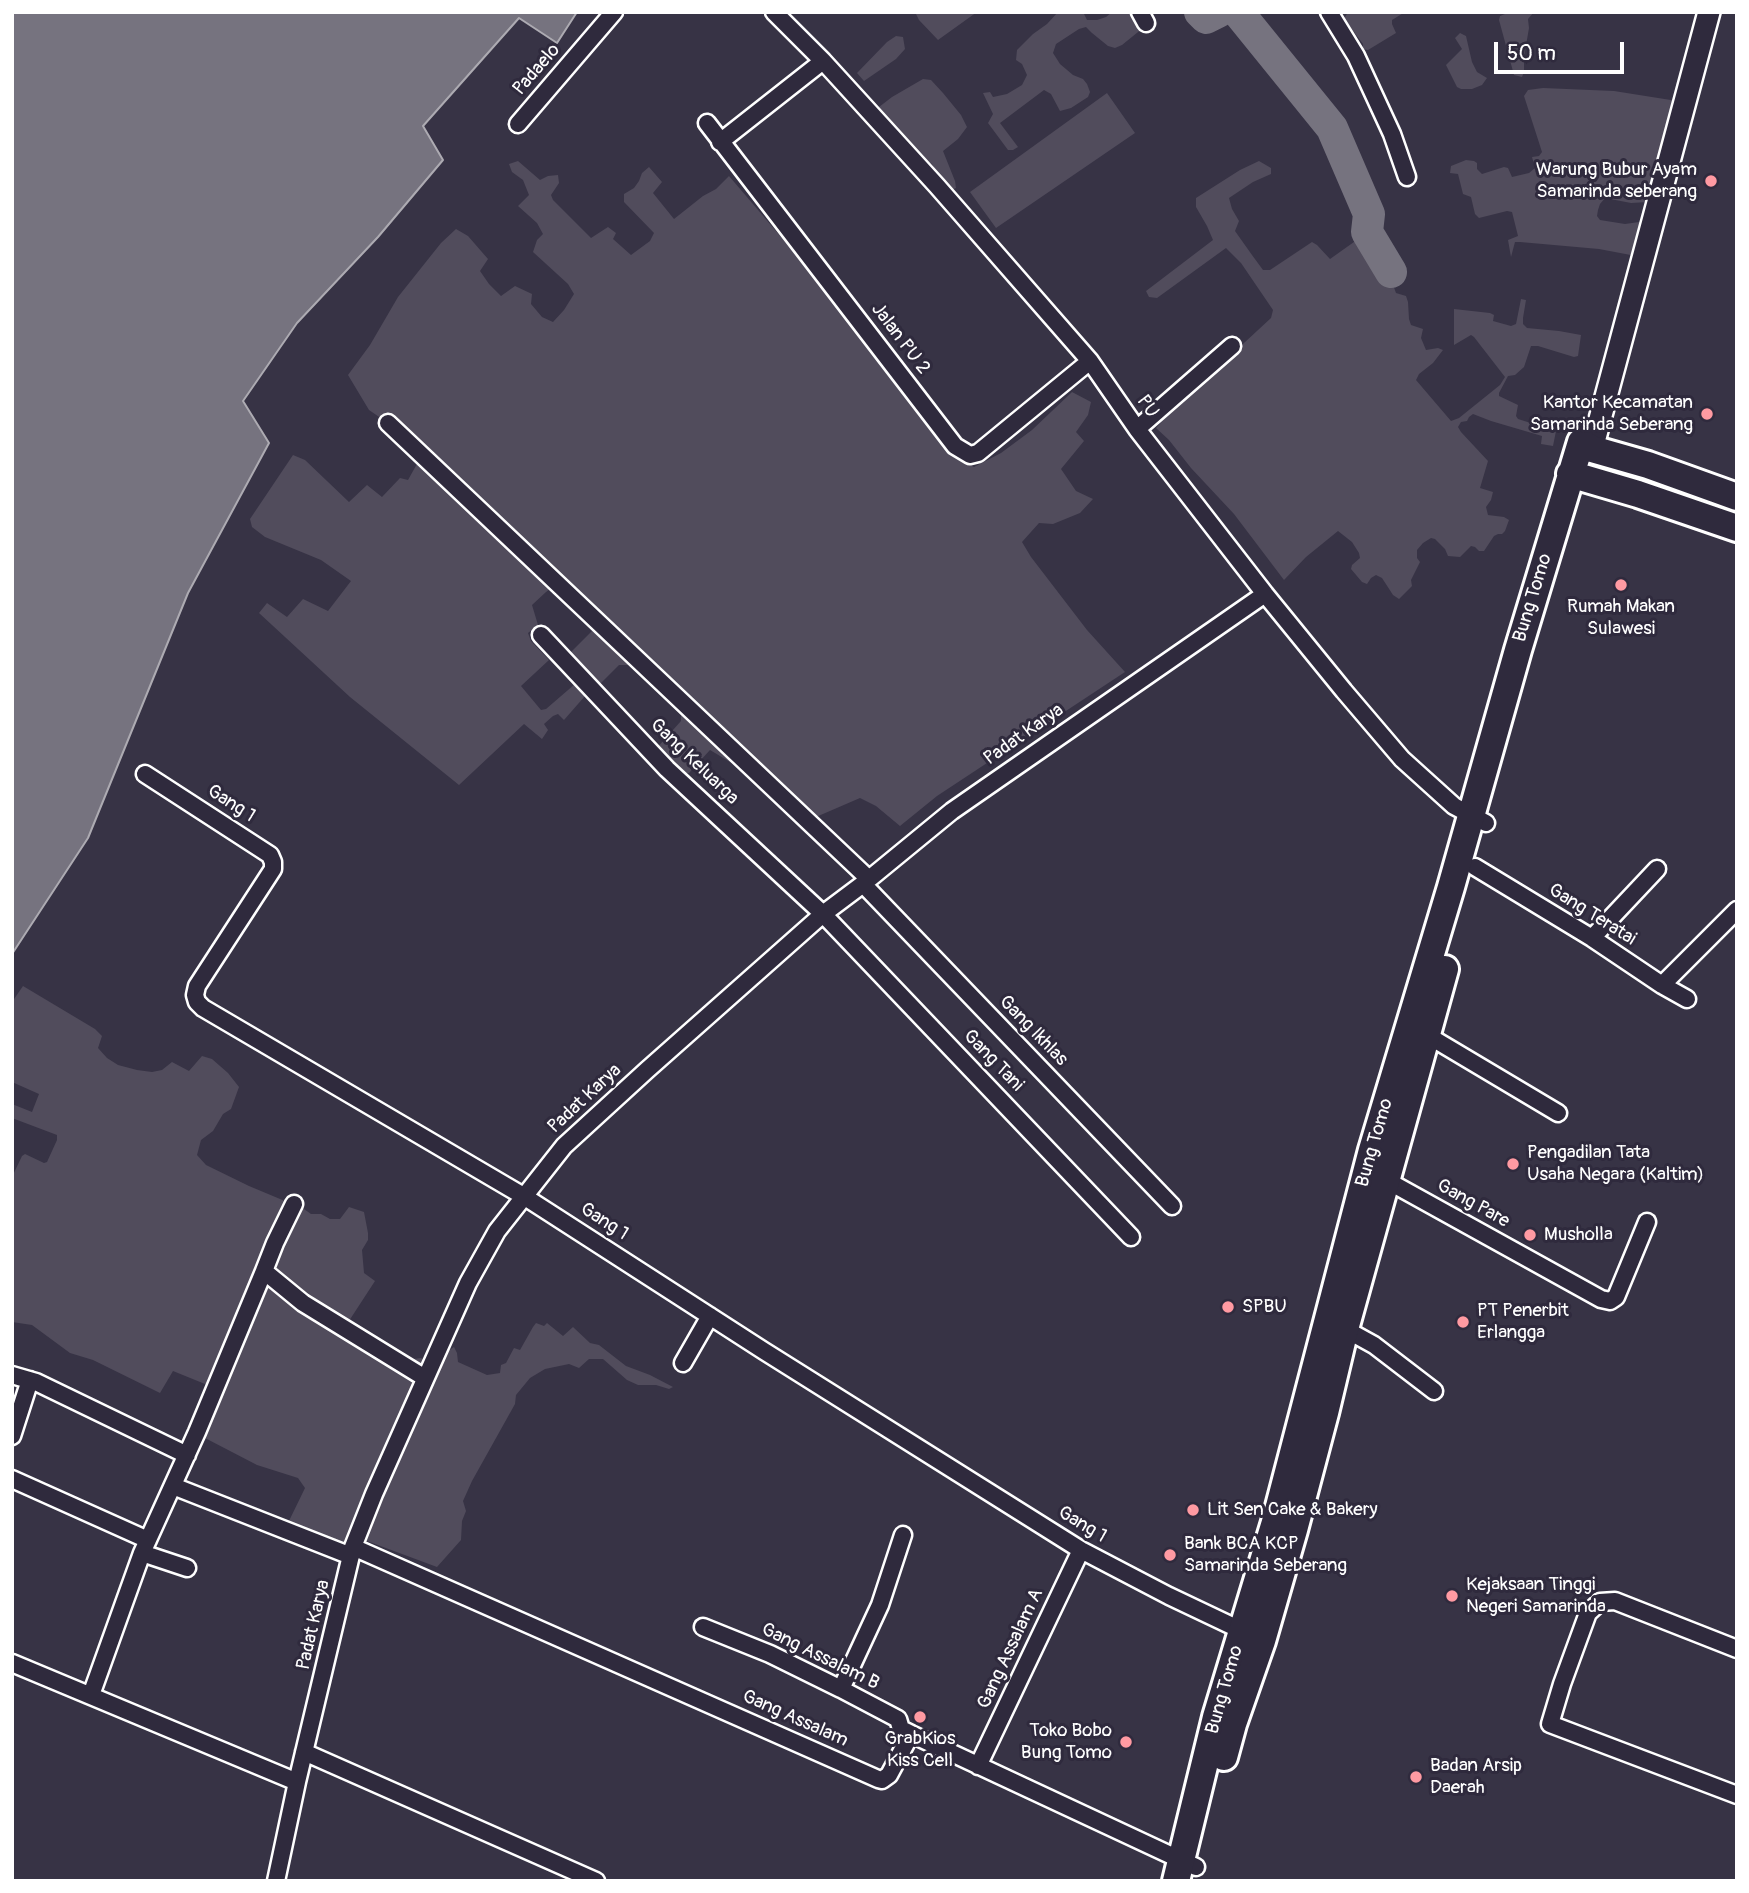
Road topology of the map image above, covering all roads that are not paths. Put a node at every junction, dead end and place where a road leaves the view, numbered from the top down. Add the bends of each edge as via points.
1 (614, 12) edge
2 (774, 12) edge
3 (1329, 12) edge
4 (1709, 12) edge
5 (823, 61) junction
6 (707, 123) dead end
7 (518, 124) dead end
8 (720, 142) junction
9 (1407, 177) dead end
10 (1232, 346) dead end
11 (1090, 361) junction
12 (388, 423) dead end
13 (1137, 429) junction
14 (1586, 446) junction
15 (1648, 465) junction
16 (1576, 476) junction
17 (1638, 494) junction
18 (1737, 497) edge
19 (1737, 528) edge
20 (1265, 594) junction
21 (541, 635) dead end
22 (145, 774) dead end
23 (1479, 819) junction
24 (1475, 867) junction
25 (1657, 869) dead end
26 (866, 882) junction
27 (1737, 910) edge
28 (824, 914) junction
29 (1592, 938) junction
30 (1662, 985) junction
31 (1687, 999) dead end
32 (1427, 1035) junction
33 (1558, 1113) dead end
34 (1386, 1180) junction
35 (525, 1197) junction
36 (294, 1204) dead end
37 (1172, 1206) dead end
38 (1647, 1222) dead end
39 (1131, 1237) dead end
40 (1359, 1240) junction
41 (264, 1271) junction
42 (710, 1316) junction
43 (1345, 1329) junction
44 (683, 1363) dead end
45 (12, 1375) edge
46 (425, 1378) junction
47 (30, 1380) junction
48 (1434, 1391) dead end
49 (12, 1436) edge
50 (187, 1455) junction
51 (12, 1479) edge
52 (173, 1486) junction
53 (903, 1535) dead end
54 (145, 1546) junction
55 (1081, 1550) junction
56 (352, 1552) junction
57 (187, 1568) dead end
58 (703, 1627) dead end
59 (1252, 1636) junction
60 (1737, 1648) edge
61 (12, 1663) edge
62 (841, 1689) junction
63 (91, 1695) junction
64 (911, 1734) junction
65 (304, 1752) junction
66 (978, 1766) junction
67 (297, 1782) junction
68 (1737, 1795) edge
69 (1186, 1872) edge
70 (276, 1881) edge
71 (596, 1881) edge

1 - 7 street, Padaelo
2 - 5 street, PU
3 - 9 street via 1356,56
4 - 14 street, Bung Tomo via 1600,414
5 - 8 street
5 - 11 street, PU
6 - 8 street, Jalan PU 2
8 - 11 street, Jalan PU 2 via 955,446 970,455
10 - 13 street
11 - 13 street, PU
12 - 26 street, Gang Ikhlas
13 - 20 street, PU
14 - 15 main road
14 - 16 main road, Bung Tomo
15 - 17 main road
15 - 18 main road
16 - 17 main road
16 - 23 main road, Bung Tomo
17 - 19 main road
20 - 23 street, PU via 1402,759 1454,806
20 - 26 street, Padat Karya via 952,811
21 - 28 street, Gang Keluarga via 667,769
22 - 35 street, Gang 1 via 270,855 273,862 273,869 197,986 197,1002
23 - 24 main road, Bung Tomo
23 - 40 main road, Bung Tomo via 1372,1150
24 - 29 street, Gang Teratai
24 - 32 main road, Bung Tomo
25 - 29 street
26 - 28 street, Padat Karya
26 - 37 street, Gang Ikhlas
27 - 30 street
28 - 35 street, Padat Karya via 564,1146
28 - 39 street, Gang Tani
29 - 30 street, Gang Teratai
30 - 31 street, Gang Teratai
32 - 33 street
32 - 34 main road, Bung Tomo
34 - 38 street, Gang Pare via 1610,1301 1616,1297
34 - 40 main road, Bung Tomo
35 - 42 street, Gang 1
35 - 46 street, Padat Karya via 497,1231 468,1283
36 - 41 street
40 - 43 main road, Bung Tomo
40 - 59 main road, Bung Tomo via 1275,1522
41 - 46 street via 303,1303
41 - 50 street
42 - 44 street
42 - 55 street, Gang 1
43 - 48 street
43 - 59 main road, Bung Tomo via 1325,1413
45 - 47 street
46 - 56 street, Padat Karya
47 - 49 street
47 - 50 street
50 - 52 street
51 - 54 street
52 - 54 street
52 - 56 street
53 - 62 street via 880,1605
54 - 57 street
54 - 63 street
55 - 59 street, Gang 1
55 - 66 street, Gang Assalam A
56 - 64 street, Gang Assalam via 881,1780 889,1775
56 - 65 street, Padat Karya
58 - 62 street, Gang Assalam B
59 - 69 main road, Bung Tomo via 1233,1724
60 - 68 street via 1615,1601 1600,1602 1588,1613 1550,1724
61 - 63 street
62 - 64 street, Gang Assalam B via 898,1719 901,1729
63 - 67 street
64 - 66 street
65 - 67 street, Padat Karya
65 - 71 street
66 - 69 street
67 - 70 street, Padat Karya

